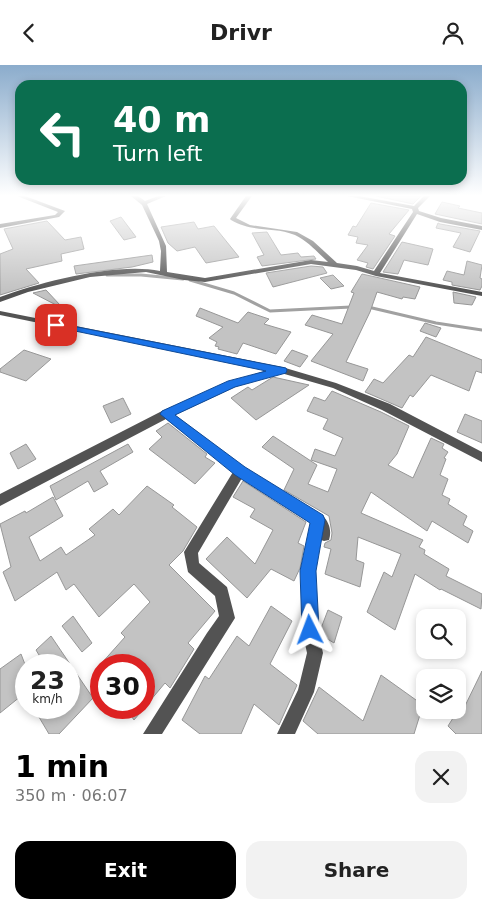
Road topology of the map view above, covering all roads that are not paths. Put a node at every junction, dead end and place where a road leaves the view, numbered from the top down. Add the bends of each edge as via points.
1 (156, 227) edge
2 (249, 227) edge
3 (404, 227) edge
4 (335, 265) junction
5 (163, 273) junction
6 (376, 273) junction
7 (482, 294) edge
8 (0, 299) edge
9 (0, 313) edge
10 (282, 370) junction
11 (166, 414) junction
12 (482, 457) edge
13 (240, 471) junction
14 (0, 500) edge
15 (152, 734) edge
16 (286, 734) edge

1 - 5 street via 165,247
2 - 4 street via 301,235
3 - 6 street
4 - 5 street via 311,262 205,280
4 - 6 street
5 - 8 street via 146,270 90,275
6 - 7 street
9 - 10 street
10 - 11 street via 232,384
10 - 12 street via 336,386 386,407
11 - 13 street
11 - 14 street
13 - 15 street via 191,553 193,567 222,593 227,618
13 - 16 street via 321,527 308,571 310,630 315,653 306,692

